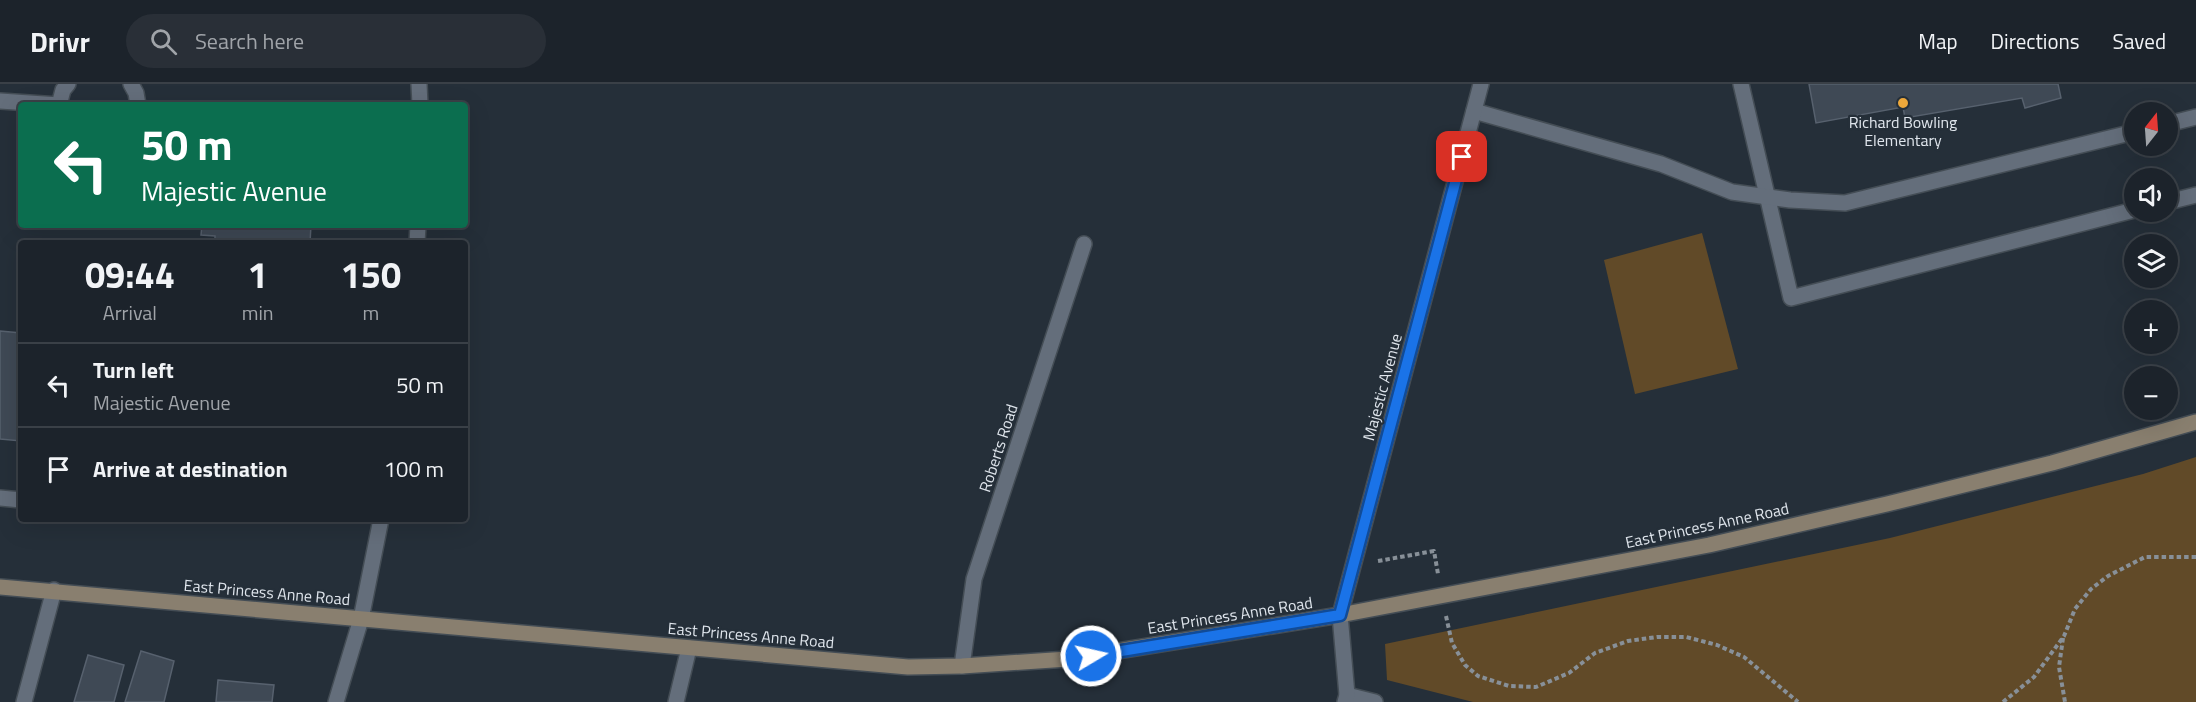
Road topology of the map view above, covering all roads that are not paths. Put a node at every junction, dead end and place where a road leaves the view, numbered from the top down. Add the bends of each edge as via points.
1 (68, 84) edge
2 (130, 84) edge
3 (419, 84) edge
4 (1481, 84) edge
5 (1742, 84) edge
6 (0, 101) edge
7 (18, 102) edge
8 (60, 102) edge
9 (138, 102) edge
10 (420, 102) edge
11 (1474, 111) junction
12 (2196, 117) edge
13 (2178, 122) edge
14 (2124, 134) edge
15 (2196, 195) edge
16 (1768, 197) junction
17 (2178, 200) edge
18 (2124, 213) edge
19 (1084, 244) dead end
20 (2196, 422) edge
21 (0, 498) edge
22 (18, 500) edge
23 (380, 522) edge
24 (0, 587) edge
25 (54, 590) junction
26 (1340, 615) junction
27 (361, 619) junction
28 (689, 648) junction
29 (962, 666) junction
30 (1346, 698) edge
31 (24, 702) edge
32 (336, 702) edge
33 (676, 702) edge
34 (1375, 702) edge

1 - 8 street
2 - 9 street
3 - 10 street
4 - 11 street, Majestic Avenue
5 - 16 street
6 - 7 street
11 - 16 street via 1661,164 1732,192
11 - 26 street, Majestic Avenue
12 - 13 street
14 - 16 street via 1845,203
15 - 17 street
16 - 18 street via 1791,298
19 - 29 street, Roberts Road via 974,579
20 - 26 main road, East Princess Anne Road via 2052,463 1708,545
21 - 22 street
23 - 27 street
24 - 25 main road, East Princess Anne Road
25 - 27 main road, East Princess Anne Road
25 - 31 street
26 - 29 main road, East Princess Anne Road via 1068,659
26 - 30 street, Majestic Avenue
27 - 28 main road, East Princess Anne Road
27 - 32 street
28 - 29 main road, East Princess Anne Road via 908,666
28 - 33 street
30 - 34 street

